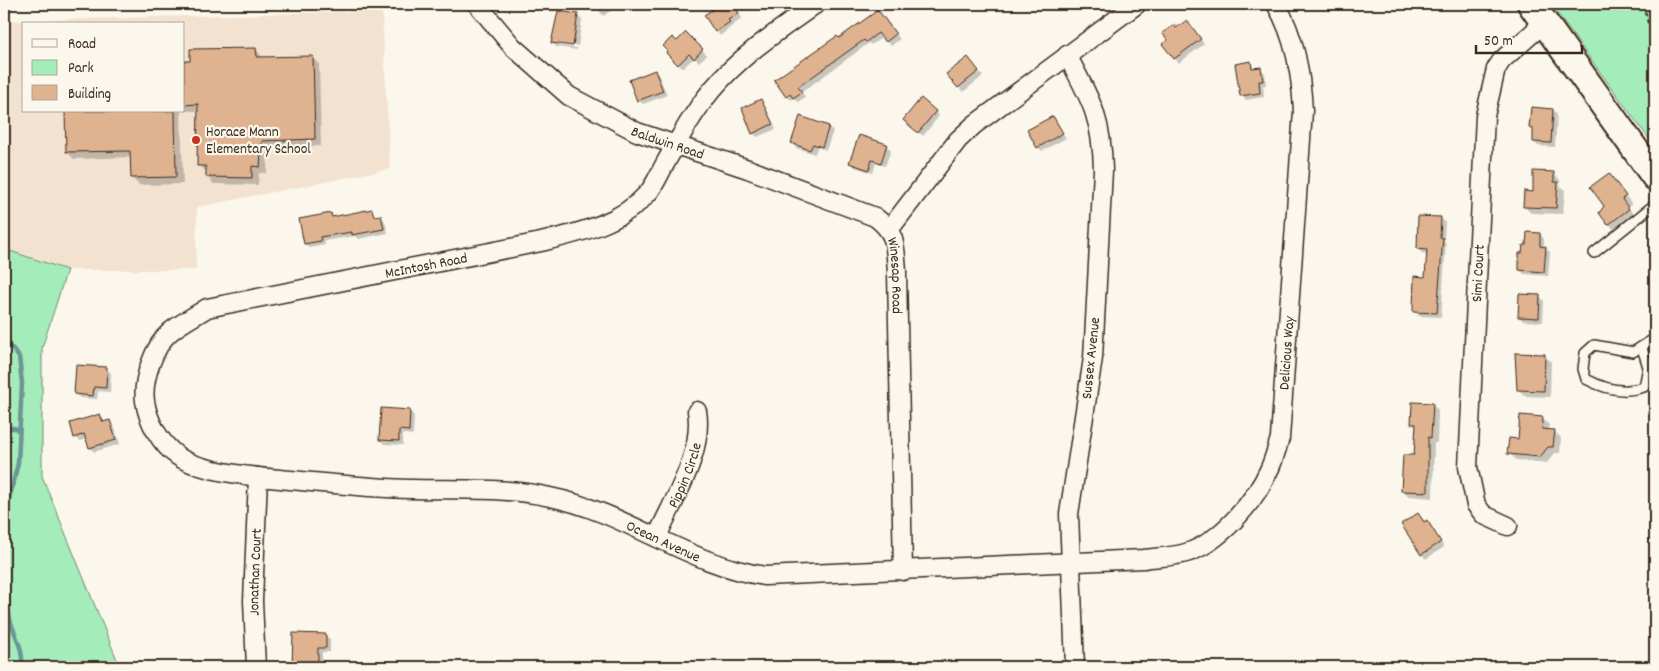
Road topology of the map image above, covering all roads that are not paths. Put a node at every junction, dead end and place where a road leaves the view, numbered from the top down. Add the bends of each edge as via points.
1 (477, 4) edge
2 (816, 4) edge
3 (1137, 4) edge
4 (1276, 4) edge
5 (1537, 13) edge
6 (1067, 55) junction
7 (676, 145) junction
8 (1655, 177) edge
9 (1655, 204) edge
10 (889, 230) junction
11 (1594, 253) dead end
12 (1655, 338) edge
13 (1642, 348) junction
14 (697, 412) dead end
15 (258, 477) junction
16 (1508, 526) dead end
17 (657, 537) junction
18 (1071, 563) junction
19 (903, 571) junction
20 (256, 667) edge
21 (1075, 667) edge

1 - 7 street, Baldwin Road via 513,47 569,96 637,132
2 - 7 street, McIntosh Road via 736,65 690,120
3 - 6 street, Winesap Road
4 - 18 street, Delicious Way via 1297,56 1303,110 1283,412 1280,438 1270,468 1252,500 1232,523 1206,544 1185,553 1152,558
5 - 8 main road
5 - 16 street, Simi Court via 1496,69 1485,116 1468,467 1476,505 1484,515
6 - 10 street, Winesap Road via 974,124
6 - 18 street, Sussex Avenue via 1098,120 1103,170 1093,358 1069,514
7 - 10 street, Baldwin Road via 875,217
7 - 15 street, McIntosh Road via 648,193 610,220 581,233 207,308 169,332 153,358 143,387 147,413 156,434 179,458 215,470
9 - 11 lane
10 - 19 street, Winesap Road via 894,240 897,272
12 - 13 lane
13 - 13 lane via 1633,352 1594,345 1585,353 1583,369 1586,379 1602,388 1619,391 1644,387 1648,367
14 - 17 street, Pippin Circle via 697,446
15 - 17 street, Ocean Avenue via 384,488 548,496 578,503
15 - 20 street, Jonathan Court via 254,601
17 - 19 street, Ocean Avenue via 738,572 766,576
18 - 19 street, Ocean Avenue
18 - 21 street, Sussex Avenue

